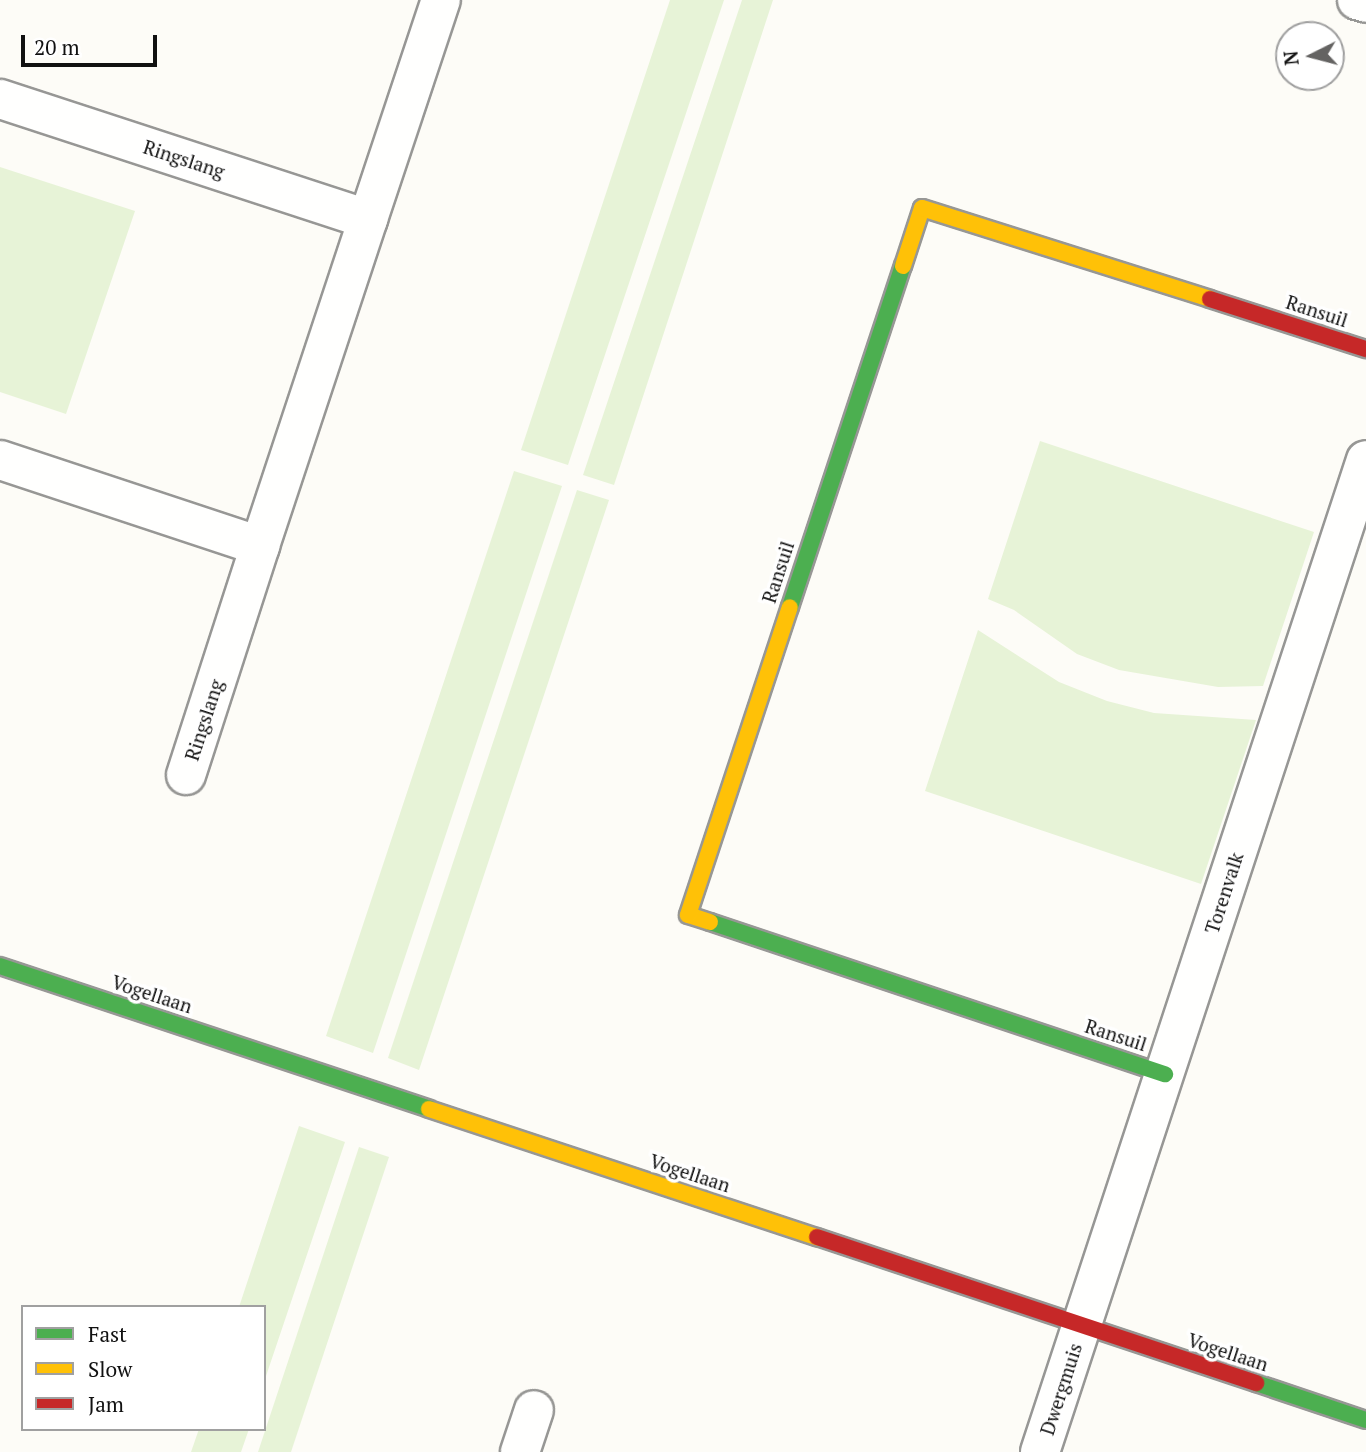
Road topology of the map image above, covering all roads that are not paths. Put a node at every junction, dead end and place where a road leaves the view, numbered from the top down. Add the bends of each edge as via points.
1 (441, 0) edge
2 (1357, 0) edge
3 (1366, 3) edge
4 (0, 99) edge
5 (368, 219) junction
6 (1366, 349) edge
7 (0, 460) edge
8 (1366, 460) edge
9 (260, 546) junction
10 (186, 775) dead end
11 (0, 966) edge
12 (1165, 1073) junction
13 (1082, 1325) junction
14 (534, 1410) dead end
15 (1366, 1420) edge
16 (520, 1452) edge
17 (1040, 1452) edge

1 - 5 street, Ringslang
2 - 3 street
4 - 5 street, Ringslang
5 - 9 street, Ringslang
6 - 12 street, Ransuil via 922,208 688,915
7 - 9 street
8 - 12 street, Torenvalk
9 - 10 street, Ringslang
11 - 13 street, Vogellaan
12 - 13 street, Torenvalk
13 - 15 street, Vogellaan
13 - 17 street, Dwergmuis
14 - 16 street

